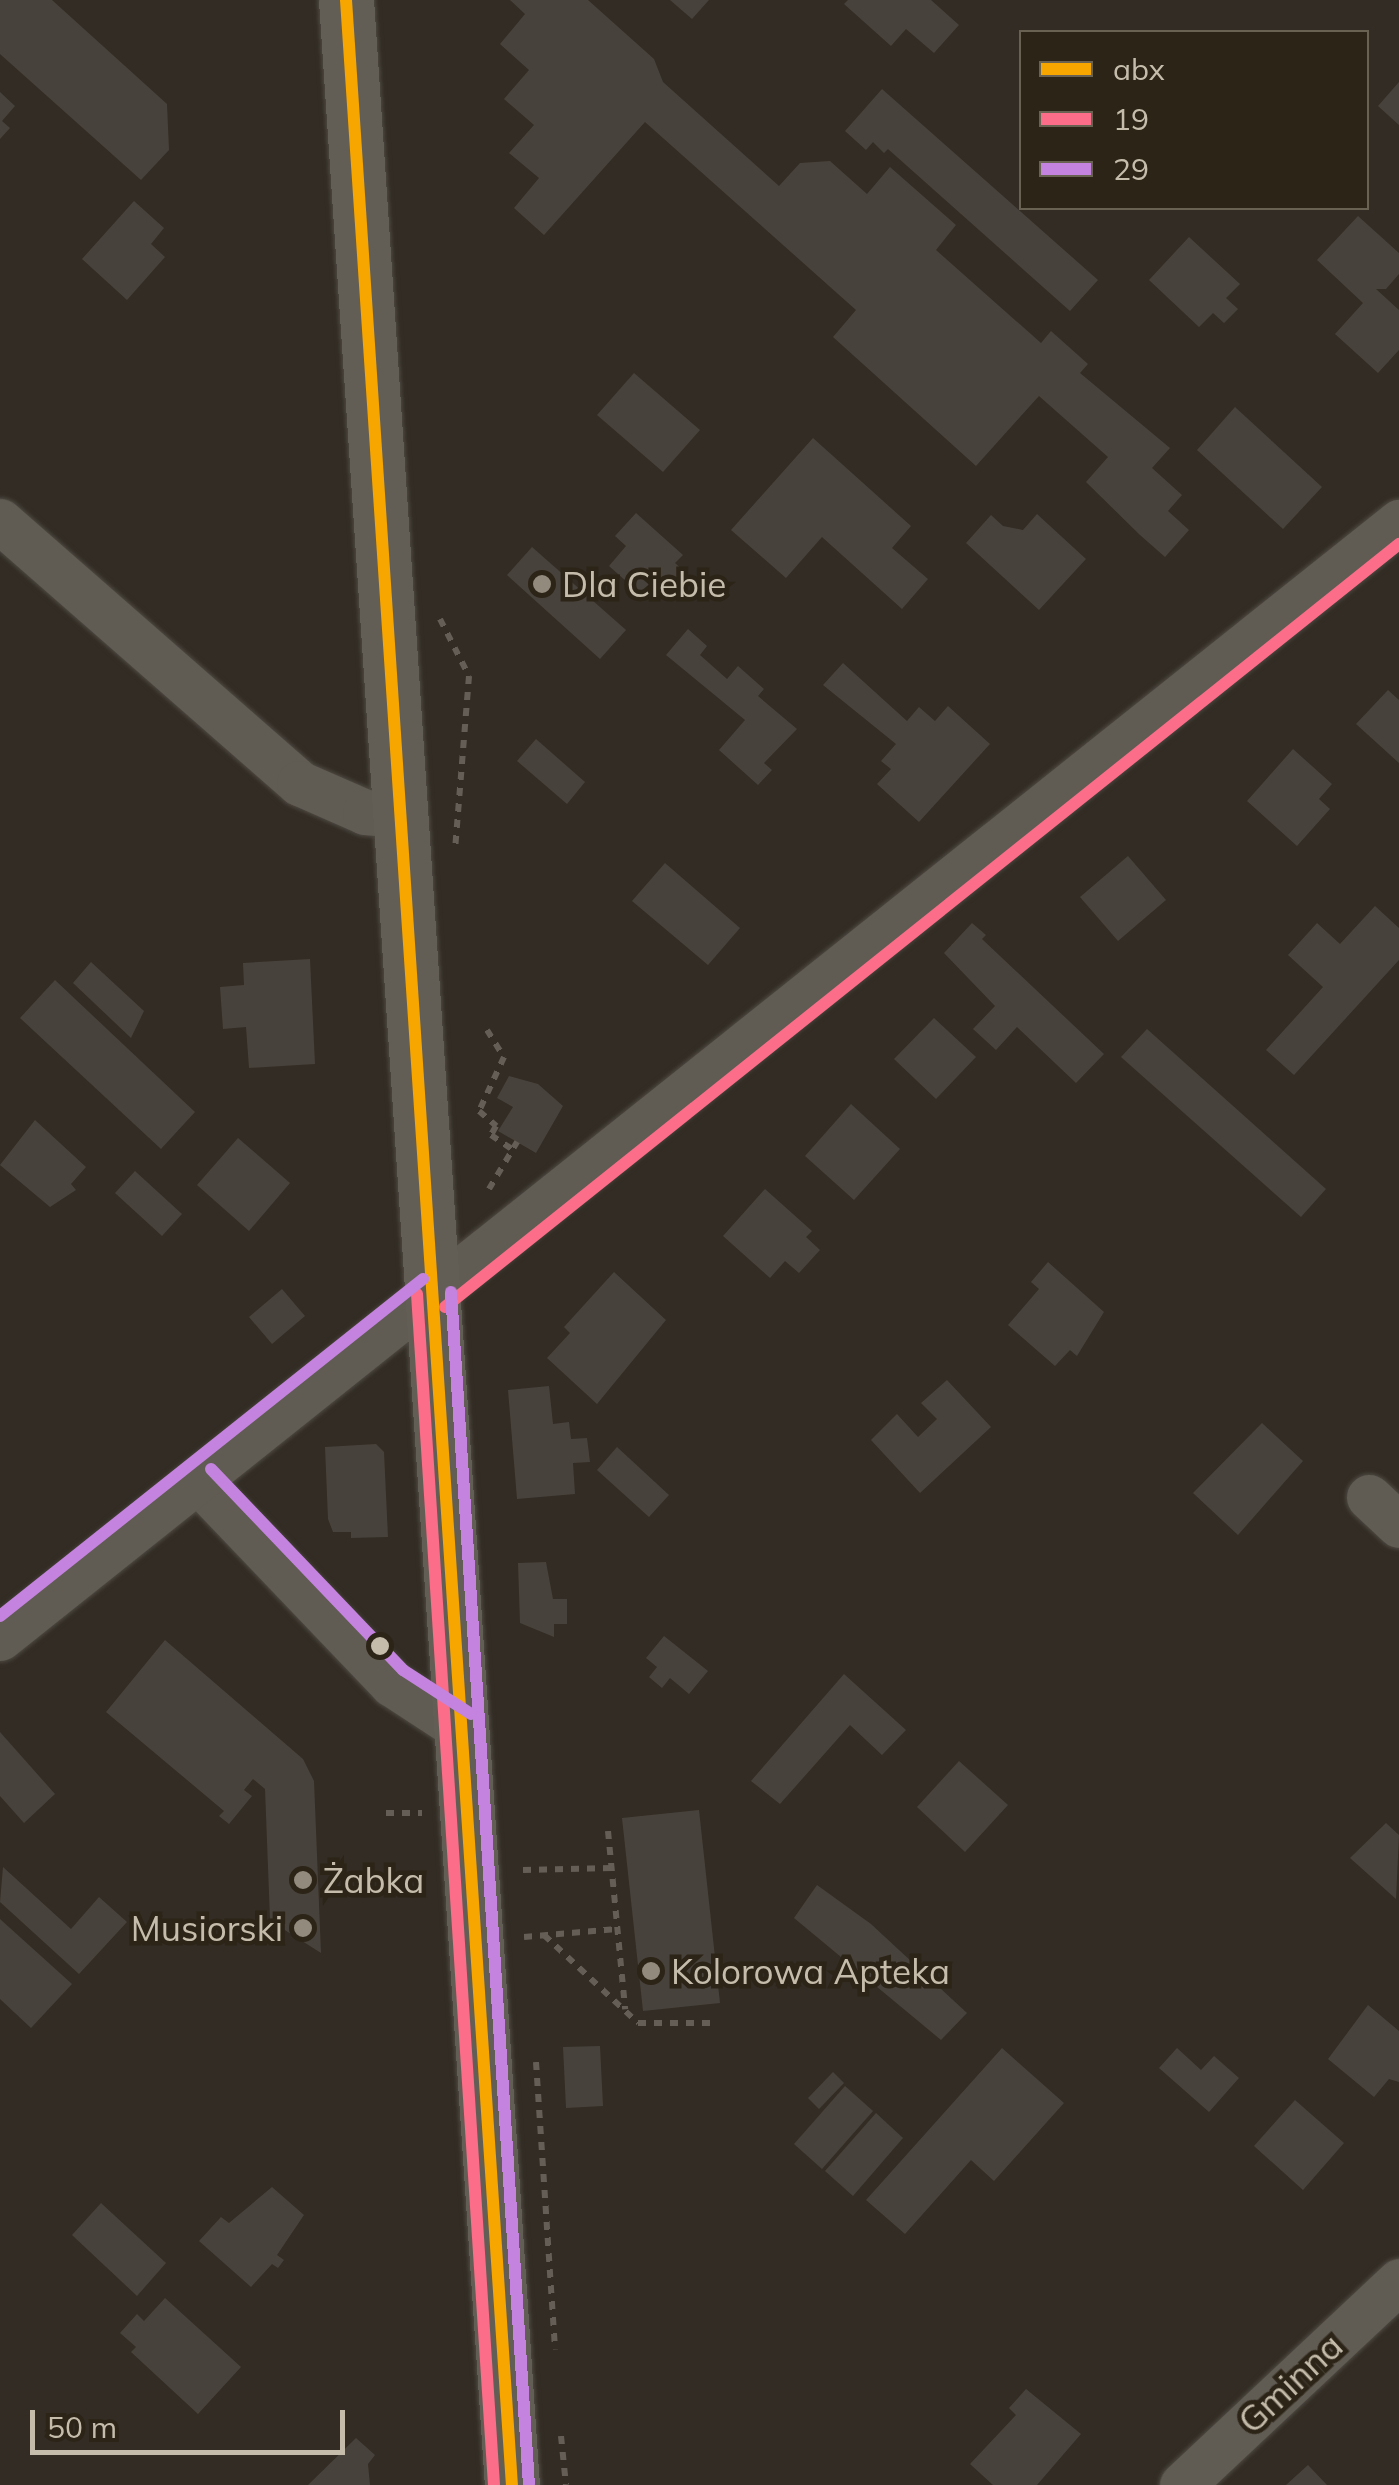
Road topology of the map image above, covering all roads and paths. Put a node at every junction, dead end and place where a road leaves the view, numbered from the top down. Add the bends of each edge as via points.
1 (346, 0) edge
2 (0, 521) edge
3 (1399, 522) edge
4 (402, 815) junction
5 (488, 1030) dead end
6 (488, 1190) dead end
7 (434, 1293) junction
8 (198, 1480) junction
9 (0, 1638) edge
10 (462, 1729) junction
11 (386, 1813) dead end
12 (438, 1813) dead end
13 (608, 1830) dead end
14 (522, 1851) dead end
15 (612, 1868) junction
16 (523, 1870) junction
17 (524, 1887) dead end
18 (524, 1920) dead end
19 (617, 1929) junction
20 (544, 1935) junction
21 (524, 1938) junction
22 (526, 1956) dead end
23 (625, 2011) junction
24 (712, 2023) dead end
25 (535, 2049) dead end
26 (1399, 2281) edge
27 (556, 2367) dead end
28 (560, 2420) dead end
29 (512, 2485) edge
30 (566, 2485) edge
31 (1182, 2485) edge

1 - 4 main road
2 - 4 street via 299,784 365,812
3 - 7 street
4 - 7 main road
5 - 6 path via 504,1057 479,1111 496,1126 491,1135 515,1146
7 - 8 street
7 - 10 main road
8 - 9 street
8 - 10 street via 392,1684
10 - 29 main road
11 - 12 path
13 - 15 path
14 - 16 path
15 - 16 path
15 - 19 path
16 - 17 path
18 - 21 path
19 - 20 path
19 - 23 path
20 - 21 path
20 - 23 path
21 - 22 path
23 - 24 path via 638,2023
25 - 27 path
26 - 31 street, Gminna
28 - 30 path

